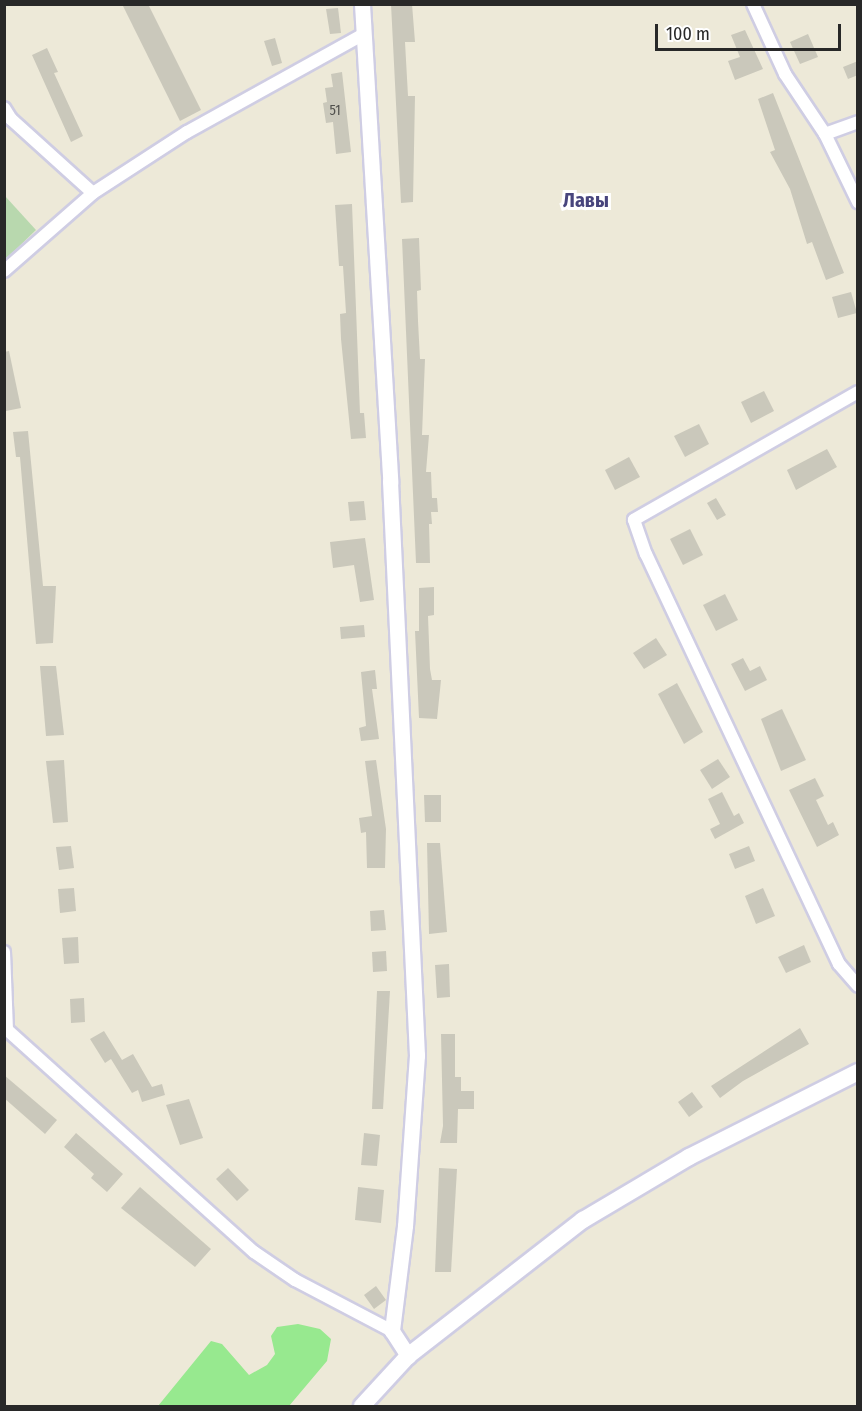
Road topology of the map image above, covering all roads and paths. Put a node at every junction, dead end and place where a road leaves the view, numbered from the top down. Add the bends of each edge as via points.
1 (362, 4) edge
2 (753, 4) edge
3 (364, 34) junction
4 (4, 108) edge
5 (858, 122) edge
6 (825, 134) junction
7 (93, 193) junction
8 (858, 202) edge
9 (4, 271) edge
10 (858, 392) edge
11 (4, 952) edge
12 (858, 986) edge
13 (6, 1028) edge
14 (858, 1072) edge
15 (392, 1331) junction
16 (408, 1356) junction
17 (362, 1407) edge

1 - 3 street
2 - 6 street via 785,74
3 - 7 street via 187,132
3 - 15 street via 417,1055 405,1226
4 - 7 street via 11,119
5 - 6 street
6 - 8 street
7 - 9 street
10 - 12 street via 634,520 646,554 840,964
11 - 13 street
13 - 15 street via 254,1252 295,1280
14 - 16 main road via 689,1157 583,1220
15 - 16 street
16 - 17 main road

